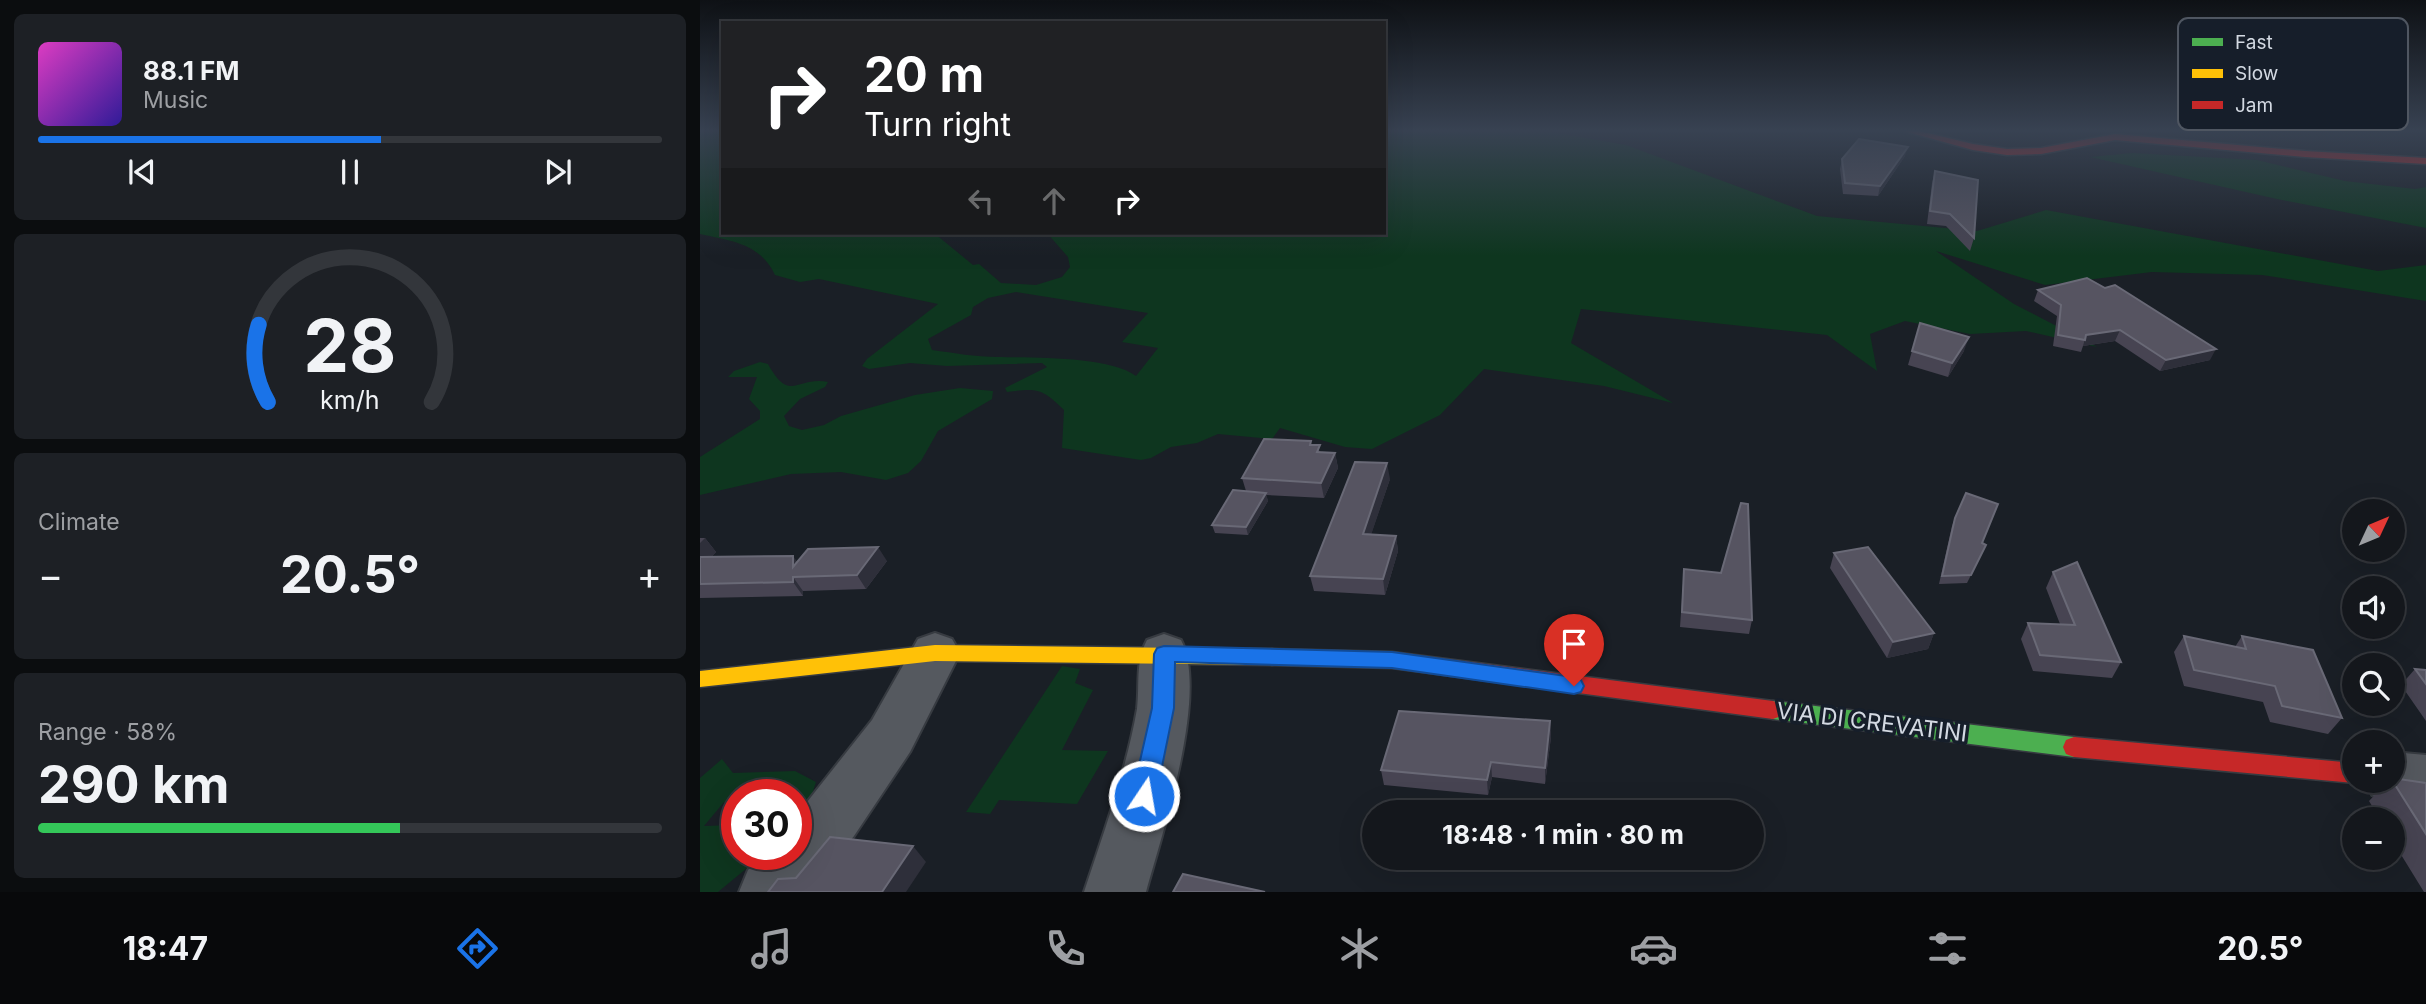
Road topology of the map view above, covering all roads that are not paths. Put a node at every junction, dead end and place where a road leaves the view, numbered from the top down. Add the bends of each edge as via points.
1 (934, 653) junction
2 (1164, 654) junction
3 (700, 679) edge
4 (2342, 772) edge
5 (2405, 778) edge
6 (2426, 780) edge
7 (770, 892) edge
8 (1115, 892) edge

1 - 2 street, VIA DI CREVATINI
1 - 3 street, VIA DI CREVATINI
1 - 7 street via 891,736 833,817
2 - 4 street, VIA DI CREVATINI via 1392,660 2103,751
2 - 8 street via 1163,708 1144,796
5 - 6 street

